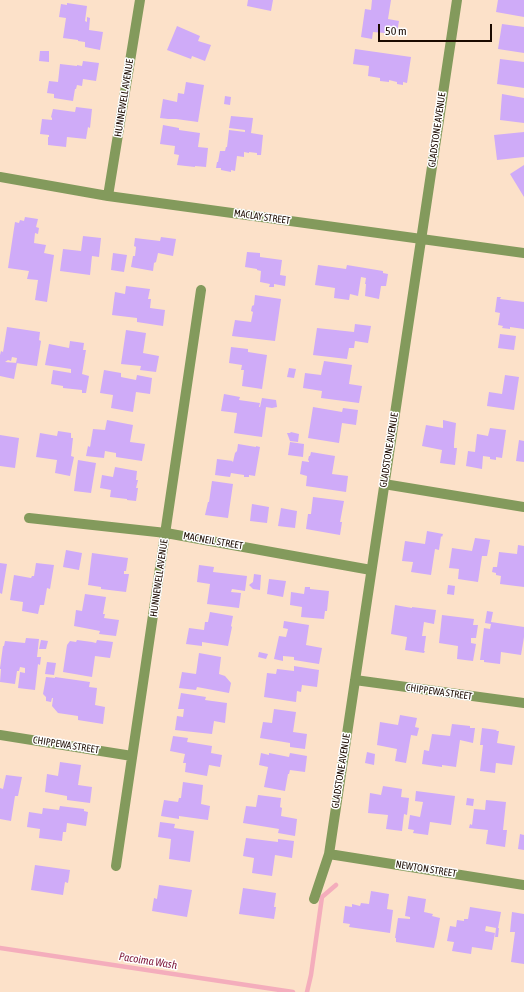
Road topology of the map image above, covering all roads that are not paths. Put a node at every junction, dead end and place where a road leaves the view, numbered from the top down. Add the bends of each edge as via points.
1 (140, 0) edge
2 (457, 0) edge
3 (0, 177) edge
4 (108, 196) junction
5 (421, 239) junction
6 (524, 253) edge
7 (201, 290) dead end
8 (384, 484) junction
9 (524, 507) edge
10 (29, 518) dead end
11 (166, 533) junction
12 (372, 570) junction
13 (355, 680) junction
14 (524, 703) edge
15 (0, 735) edge
16 (132, 756) junction
17 (329, 854) junction
18 (116, 866) dead end
19 (524, 885) edge
20 (314, 899) dead end

1 - 4 street, HUNNEWELL AVENUE
2 - 5 street, GLADSTONE AVENUE
3 - 4 street, MACLAY STREET
4 - 5 street, MACLAY STREET
5 - 6 street, MACLAY STREET
5 - 8 street, GLADSTONE AVENUE
7 - 11 street, HUNNEWELL AVENUE
8 - 9 street
8 - 12 street, GLADSTONE AVENUE
10 - 11 street, MACNEIL STREET
11 - 12 street, MACNEIL STREET
11 - 16 street, HUNNEWELL AVENUE
12 - 13 street, GLADSTONE AVENUE
13 - 14 street, CHIPPEWA STREET
13 - 17 street, GLADSTONE AVENUE
15 - 16 street, CHIPPEWA STREET
16 - 18 street, HUNNEWELL AVENUE
17 - 19 street, NEWTON STREET
17 - 20 street, GLADSTONE AVENUE

